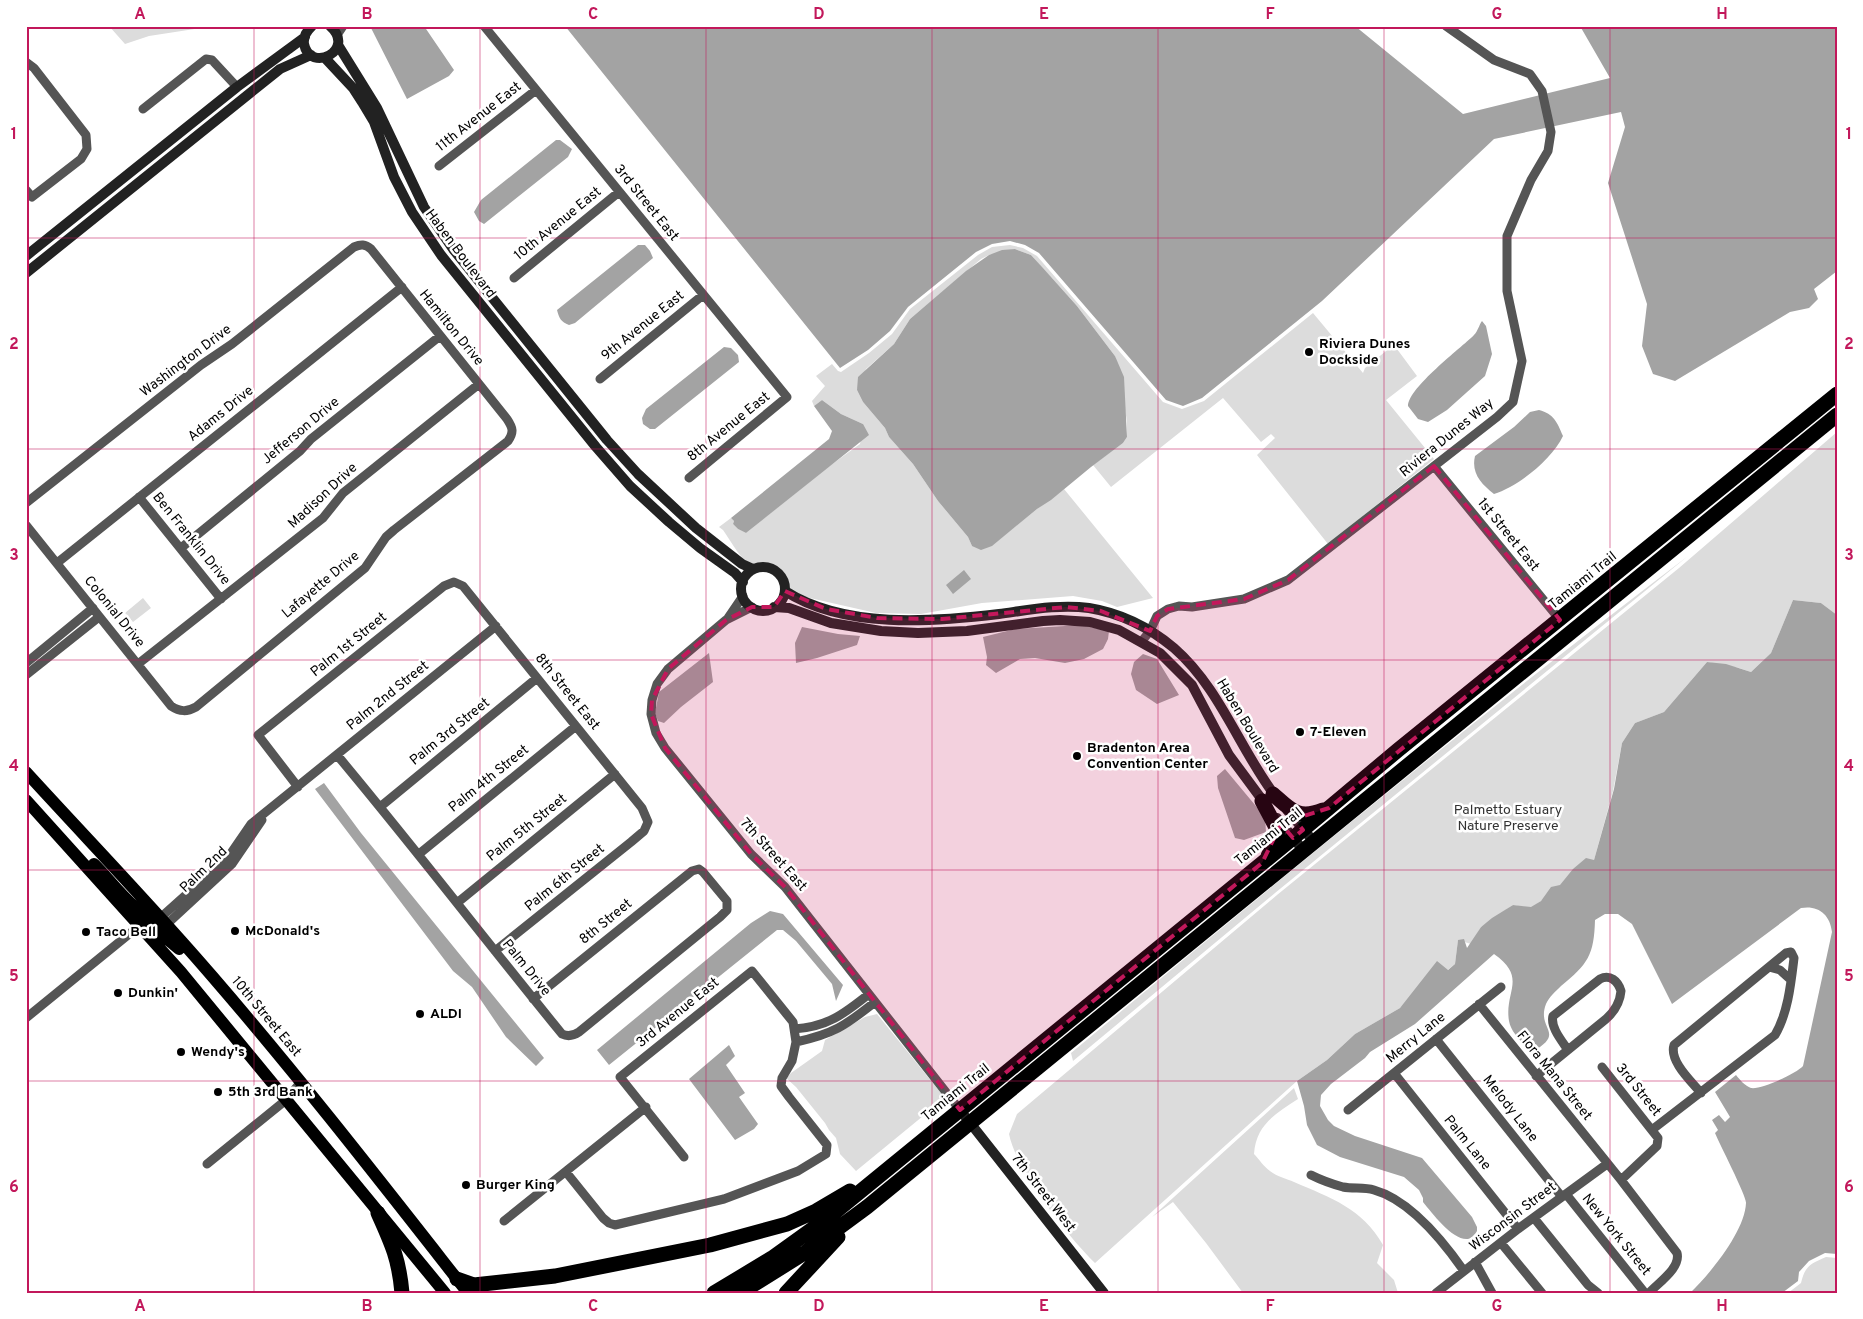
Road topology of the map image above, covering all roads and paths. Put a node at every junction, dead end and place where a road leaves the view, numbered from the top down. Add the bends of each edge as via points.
1 (312, 26) edge
2 (330, 26) edge
3 (484, 26) edge
4 (1446, 26) edge
5 (340, 30) edge
6 (305, 37) junction
7 (338, 46) junction
8 (311, 55) junction
9 (325, 58) junction
10 (26, 62) edge
11 (236, 87) junction
12 (536, 90) junction
13 (143, 109) dead end
14 (155, 152) junction
15 (164, 162) junction
16 (440, 166) dead end
17 (620, 192) junction
18 (28, 197) edge
19 (363, 244) joint
20 (26, 256) edge
21 (26, 273) edge
22 (514, 278) dead end
23 (402, 287) junction
24 (703, 295) junction
25 (440, 336) junction
26 (534, 350) junction
27 (523, 358) junction
28 (600, 379) dead end
29 (479, 384) junction
30 (1837, 394) edge
31 (787, 397) joint
32 (1837, 415) edge
33 (512, 432) joint
34 (1754, 462) junction
35 (1434, 466) junction
36 (1764, 475) junction
37 (689, 478) dead end
38 (139, 496) junction
39 (26, 503) edge
40 (26, 525) edge
41 (181, 548) junction
42 (57, 563) junction
43 (753, 569) junction
44 (743, 582) junction
45 (459, 584) joint
46 (785, 591) junction
47 (743, 596) junction
48 (221, 599) junction
49 (752, 607) junction
50 (93, 608) junction
51 (774, 608) junction
52 (100, 616) junction
53 (971, 617) junction
54 (726, 620) junction
55 (1560, 620) junction
56 (496, 626) junction
57 (1150, 631) junction
58 (967, 632) junction
59 (1142, 641) junction
60 (26, 662) edge
61 (138, 664) junction
62 (26, 676) edge
63 (537, 678) junction
64 (184, 711) joint
65 (576, 726) junction
66 (337, 755) junction
67 (26, 772) edge
68 (614, 774) junction
69 (298, 787) junction
70 (1268, 797) junction
71 (26, 800) edge
72 (380, 807) junction
73 (1329, 808) junction
74 (37, 812) junction
75 (648, 822) joint
76 (1298, 834) junction
77 (1308, 846) junction
78 (419, 854) junction
79 (1262, 863) junction
80 (458, 903) junction
81 (727, 910) joint
82 (163, 921) junction
83 (139, 926) junction
84 (496, 952) junction
85 (1769, 967) junction
86 (210, 974) junction
87 (1791, 980) junction
88 (1501, 987) dead end
89 (869, 994) junction
90 (533, 999) junction
91 (875, 1002) junction
92 (1479, 1004) junction
93 (842, 1015) junction
94 (26, 1018) edge
95 (848, 1023) junction
96 (816, 1026) junction
97 (794, 1029) junction
98 (819, 1036) junction
99 (1436, 1039) junction
100 (796, 1042) junction
101 (1568, 1050) junction
102 (1602, 1067) dead end
103 (1394, 1073) junction
104 (1536, 1076) junction
105 (301, 1082) junction
106 (1701, 1093) junction
107 (286, 1100) junction
108 (646, 1107) junction
109 (960, 1110) junction
110 (1348, 1110) dead end
111 (970, 1123) junction
112 (1653, 1129) junction
113 (684, 1156) dead end
114 (207, 1164) dead end
115 (1607, 1164) junction
116 (566, 1172) junction
117 (884, 1172) junction
118 (1311, 1175) dead end
119 (1621, 1180) junction
120 (1564, 1196) junction
121 (867, 1207) junction
122 (378, 1213) junction
123 (1534, 1218) junction
124 (504, 1222) dead end
125 (1518, 1229) junction
126 (1500, 1243) junction
127 (1474, 1262) junction
128 (1464, 1271) junction
129 (555, 1276) junction
130 (457, 1279) junction
131 (1438, 1292) edge
132 (402, 1293) edge
133 (445, 1293) edge
134 (468, 1293) edge
135 (494, 1293) edge
136 (714, 1293) edge
137 (740, 1293) edge
138 (786, 1293) edge
139 (1104, 1293) edge
140 (1492, 1293) edge
141 (1542, 1293) edge
142 (1598, 1293) edge
143 (1645, 1293) edge
144 (1649, 1293) edge

1 - 6 street
2 - 5 street
3 - 12 street, 3rd Street East
4 - 35 street, Riviera Dunes Way via 1494,60 1530,74 1542,91 1551,132 1548,151 1531,180 1507,236 1508,290 1522,361 1513,402
5 - 7 street
6 - 8 street via 305,46
6 - 11 street
7 - 9 street
7 - 26 street, Haben Boulevard via 377,108 437,228
8 - 9 street
8 - 15 street via 280,69
9 - 27 street, Haben Boulevard via 352,88 374,122 394,177 428,238
10 - 18 street via 86,135 87,149 81,159
11 - 13 street via 212,60 206,59
11 - 14 street
12 - 16 street, 11th Avenue East
12 - 17 street, 3rd Street East
14 - 15 street
14 - 20 street
15 - 21 street
17 - 22 street, 10th Avenue East
17 - 24 street, 3rd Street East
19 - 23 street, Hamilton Drive via 371,249
19 - 39 street, Washington Drive via 354,247 232,344 200,364
23 - 25 street, Hamilton Drive
23 - 38 street, Adams Drive
24 - 28 street, 9th Avenue East
24 - 31 street, 3rd Street East
25 - 29 street, Hamilton Drive
25 - 41 street, Jefferson Drive via 311,438 300,451
26 - 27 street
26 - 43 street, Haben Boulevard via 638,474 696,528
27 - 44 street, Haben Boulevard via 642,498
29 - 33 street, Hamilton Drive via 512,426
29 - 48 street, Madison Drive via 343,493 323,518
30 - 34 highway, Tamiami Trail
31 - 37 street, 8th Avenue East
32 - 36 highway
33 - 64 street, Lafayette Drive via 508,441 386,537 365,568 196,707
34 - 36 street
34 - 55 highway, Tamiami Trail
35 - 55 street, 1st Street East
35 - 57 street, Riviera Dunes Way via 1288,580 1244,599 1168,608 1157,616
36 - 77 highway
38 - 41 street, Ben Franklin Drive
38 - 42 street, Adams Drive
40 - 42 street, Colonial Drive
41 - 48 street, Ben Franklin Drive
42 - 50 street, Colonial Drive
43 - 44 street
43 - 46 street via 772,569 782,578
44 - 47 street
45 - 56 street, 8th Street East
45 - 69 street, Palm 1st Street via 454,582 444,586 258,735
46 - 51 street
46 - 53 street, Haben Boulevard via 802,602 864,617 915,620
47 - 49 street
47 - 54 street, 7th Street East
48 - 61 street, Madison Drive
49 - 51 street
49 - 54 street, 7th Street East
50 - 52 street, Colonial Drive
50 - 60 street
51 - 58 street, Haben Boulevard via 789,608 859,629
52 - 61 street, Colonial Drive
52 - 62 street
53 - 57 street, Haben Boulevard via 1049,607 1083,608 1121,616
53 - 58 street
54 - 89 street, 7th Street East via 668,670 657,684 651,714 656,733 751,854 785,887
55 - 73 highway, Tamiami Trail
56 - 63 street, 8th Street East
56 - 66 street, Palm 2nd Street
57 - 59 street
57 - 70 street, Haben Boulevard via 1176,650 1200,676 1251,761
58 - 59 street, Haben Boulevard via 1071,620 1109,626
59 - 70 street, Haben Boulevard via 1160,653 1192,684 1229,755
61 - 64 street, Colonial Drive via 171,706
63 - 65 street, 8th Street East
63 - 72 street, Palm 3rd Street
65 - 68 street, 8th Street East
65 - 78 street, Palm 4th Street
66 - 69 street, Palm 2nd Street
66 - 72 street, Palm Drive
67 - 82 main road, 10th Street East
68 - 75 street, 8th Street East via 642,808
68 - 80 street, Palm 5th Street
69 - 82 street, Palm 2nd via 273,806 232,864
70 - 73 highway via 1303,815
70 - 76 street, Haben Boulevard
70 - 79 highway via 1278,831 1273,848
71 - 74 main road
72 - 78 street, Palm Drive
73 - 76 highway, Tamiami Trail
74 - 82 main road via 75,844 140,912 150,920
74 - 83 main road
75 - 84 street, Palm 6th Street via 644,831
76 - 77 street, Haben Boulevard
76 - 79 highway, Tamiami Trail
77 - 111 highway
78 - 80 street, Palm Drive
79 - 109 highway, Tamiami Trail
80 - 84 street, Palm Drive
81 - 90 street, Palm Drive via 574,1035 562,1034
81 - 90 street, 8th Street via 727,901 703,872 699,869 692,871
82 - 86 main road, 10th Street East
83 - 86 main road via 160,933
83 - 94 street
83 - 107 main road
84 - 90 street, Palm Drive
85 - 87 street via 1780,970
85 - 87 street via 1791,952 1794,958
85 - 106 street via 1674,1045 1675,1059
86 - 105 main road, 10th Street East
87 - 106 street via 1775,1036
88 - 92 street, Merry Lane
89 - 91 street, 7th Street East
89 - 93 street
91 - 95 street
91 - 109 street, 7th Street East
92 - 99 street, Merry Lane
92 - 104 street, Flora Mana Street
93 - 95 street
93 - 96 street
95 - 98 street
96 - 97 street
96 - 98 street
97 - 100 street
97 - 108 street, 3rd Avenue East via 793,1022 752,971 620,1077
98 - 100 street
99 - 103 street, Merry Lane
99 - 120 street, Melody Lane
100 - 116 street via 781,1086 828,1145 826,1154 798,1172 734,1196 616,1224 602,1218
101 - 101 street via 1618,1006 1621,991 1614,980 1600,979 1553,1016 1554,1026
101 - 104 street
102 - 112 street, 3rd Street
103 - 110 street, Merry Lane
103 - 125 street, Palm Lane
104 - 115 street, Flora Mana Street
105 - 107 street
105 - 130 main road, 10th Street East
106 - 112 street
107 - 114 street
107 - 122 main road
108 - 113 street
108 - 116 street
109 - 111 street, 7th Street West
109 - 117 highway, Tamiami Trail
111 - 121 highway
111 - 139 street, 7th Street West
112 - 119 street via 1658,1138 1657,1146
115 - 119 street, Flora Mana Street
115 - 120 street, Wisconsin Street
116 - 124 street
117 - 129 highway via 787,1224 710,1244
117 - 136 highway, Tamiami Trail via 806,1235
118 - 128 street via 1344,1187 1373,1190 1406,1206
119 - 144 street, Flora Mana Street via 1678,1257 1673,1268
120 - 123 street, Wisconsin Street
120 - 143 street, New York Street
121 - 137 highway via 806,1252
121 - 138 highway
122 - 132 highway via 395,1250
122 - 133 main road
123 - 125 street, Wisconsin Street
123 - 142 street
125 - 126 street, Wisconsin Street
126 - 127 street, Wisconsin Street
126 - 141 street
127 - 128 street, Wisconsin Street
127 - 140 street
128 - 131 street, Wisconsin Street
129 - 130 highway via 474,1284
129 - 135 highway
130 - 134 main road, 10th Street East

